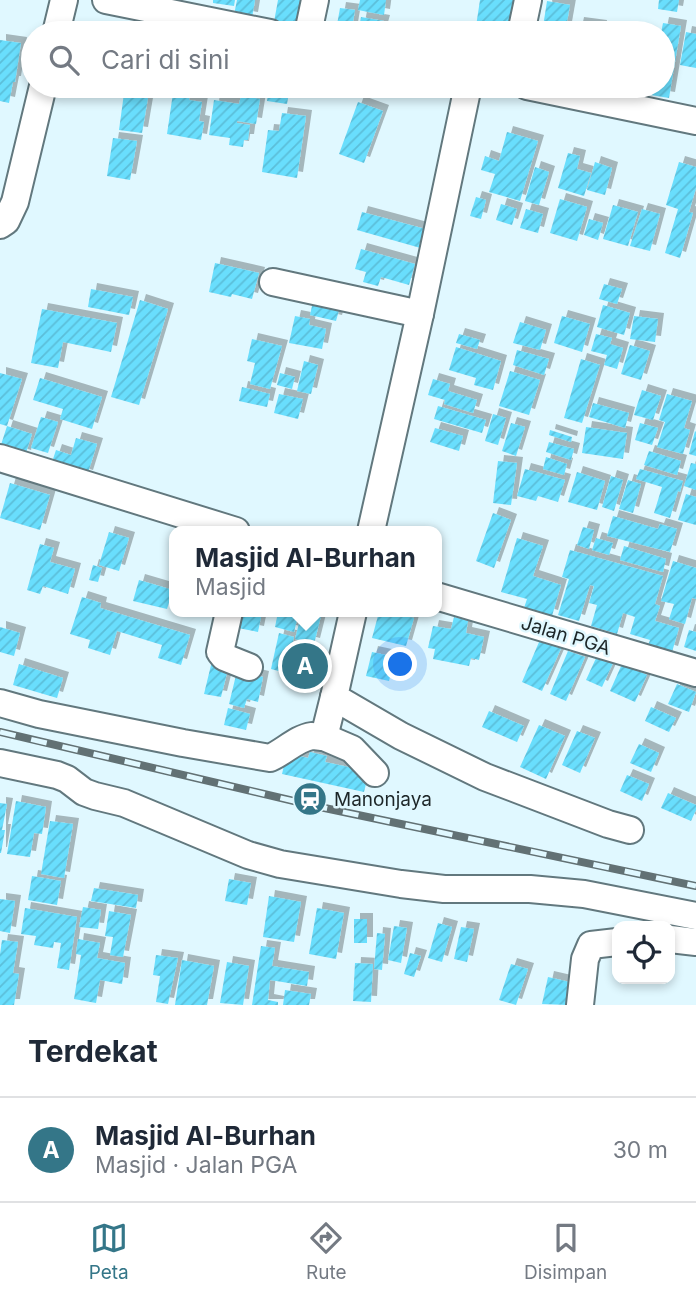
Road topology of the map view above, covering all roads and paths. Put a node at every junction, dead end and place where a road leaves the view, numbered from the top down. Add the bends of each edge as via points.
1 (64, 0) edge
2 (106, 0) edge
3 (315, 0) edge
4 (528, 0) edge
5 (59, 21) edge
6 (210, 21) edge
7 (311, 21) edge
8 (523, 21) edge
9 (40, 98) edge
10 (465, 98) edge
11 (585, 98) edge
12 (696, 121) edge
13 (0, 225) edge
14 (273, 282) dead end
15 (419, 314) junction
16 (0, 458) edge
17 (220, 526) edge
18 (372, 526) edge
19 (442, 598) edge
20 (228, 617) edge
21 (352, 617) edge
22 (249, 667) dead end
23 (696, 673) edge
24 (334, 697) junction
25 (0, 703) edge
26 (324, 737) junction
27 (0, 763) edge
28 (376, 773) dead end
29 (630, 830) dead end
30 (696, 916) edge
31 (675, 940) edge
32 (696, 942) edge
33 (612, 943) edge
34 (580, 1005) edge

1 - 5 street
2 - 6 street
3 - 7 street
4 - 8 street
9 - 13 street via 15,202
10 - 15 street
11 - 12 street
14 - 15 street
15 - 18 street
16 - 17 street
19 - 23 street, Jalan PGA
20 - 22 street via 220,652
21 - 24 street
24 - 26 street
24 - 29 street via 485,777
25 - 26 street via 270,758 312,736
26 - 28 street via 352,749
27 - 30 street via 57,775 84,792 280,864 444,889 584,894
31 - 32 street
33 - 34 street via 591,945

